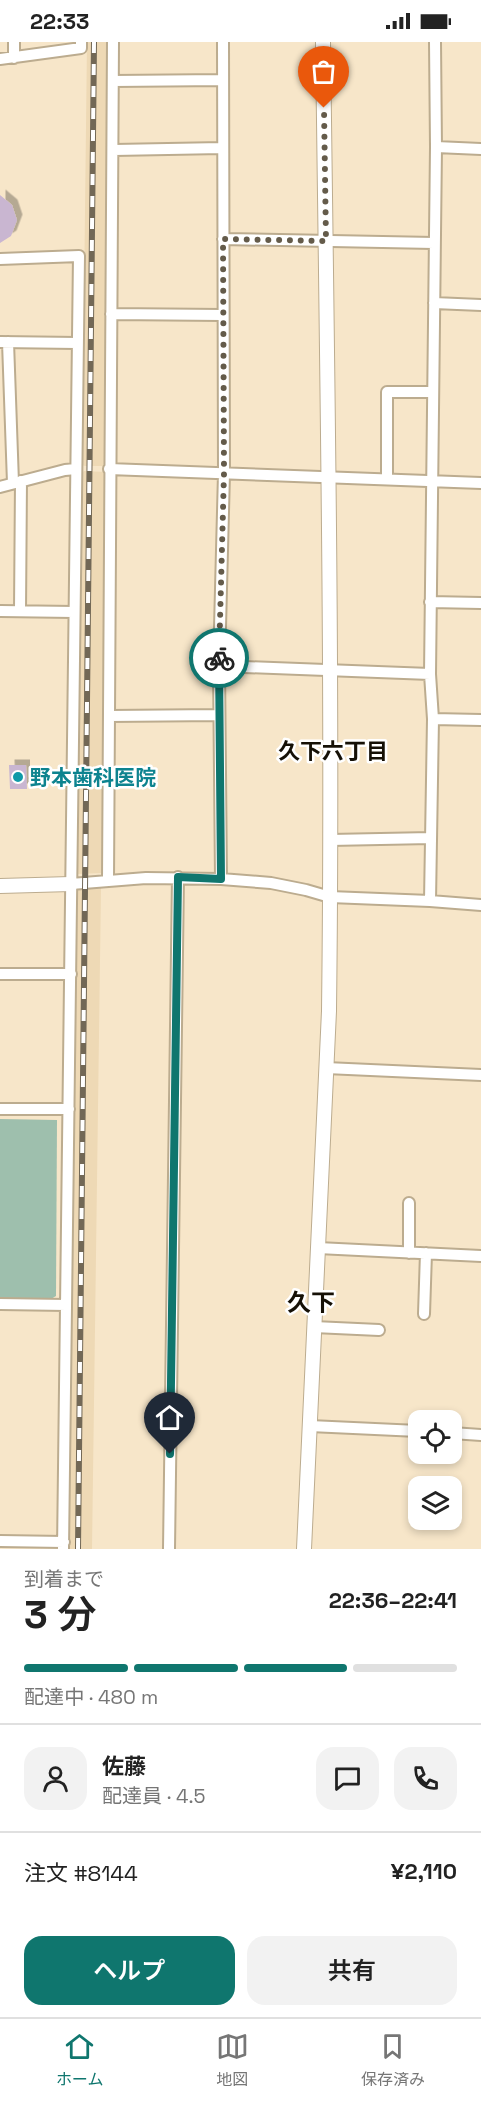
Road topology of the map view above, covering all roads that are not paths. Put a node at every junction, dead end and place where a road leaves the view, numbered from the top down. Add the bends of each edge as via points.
1 (14, 42) edge
2 (81, 42) edge
3 (113, 42) edge
4 (223, 42) edge
5 (323, 42) edge
6 (435, 42) edge
7 (14, 58) junction
8 (0, 59) edge
9 (223, 80) junction
10 (113, 81) junction
11 (436, 147) junction
12 (222, 148) junction
13 (481, 149) edge
14 (114, 150) junction
15 (223, 239) junction
16 (326, 241) junction
17 (434, 243) junction
18 (0, 259) edge
19 (434, 303) junction
20 (481, 305) edge
21 (111, 314) junction
22 (222, 315) junction
23 (4, 342) edge
24 (77, 343) junction
25 (432, 392) junction
26 (76, 469) junction
27 (109, 469) junction
28 (224, 473) junction
29 (329, 477) junction
30 (387, 479) junction
31 (431, 480) junction
32 (17, 482) junction
33 (481, 483) edge
34 (0, 486) edge
35 (430, 602) junction
36 (481, 603) edge
37 (0, 611) edge
38 (20, 611) junction
39 (75, 612) junction
40 (219, 666) junction
41 (330, 671) junction
42 (430, 674) junction
43 (219, 715) junction
44 (109, 716) junction
45 (433, 719) junction
46 (481, 720) edge
47 (431, 838) junction
48 (330, 840) junction
49 (178, 877) junction
50 (221, 879) junction
51 (108, 881) junction
52 (71, 884) junction
53 (0, 886) edge
54 (330, 897) junction
55 (430, 901) junction
56 (481, 904) edge
57 (0, 974) edge
58 (72, 974) junction
59 (326, 1068) junction
60 (481, 1075) edge
61 (0, 1109) edge
62 (69, 1109) junction
63 (409, 1203) dead end
64 (318, 1248) junction
65 (409, 1252) junction
66 (426, 1253) junction
67 (481, 1256) edge
68 (0, 1304) edge
69 (66, 1305) junction
70 (424, 1314) dead end
71 (314, 1327) junction
72 (379, 1330) dead end
73 (310, 1425) junction
74 (408, 1430) edge
75 (462, 1434) edge
76 (481, 1435) edge
77 (0, 1541) edge
78 (64, 1545) edge
79 (169, 1549) edge
80 (304, 1549) edge

1 - 7 street
2 - 7 street via 81,48
3 - 10 street
4 - 9 street
5 - 16 street
6 - 11 street
7 - 8 street
9 - 10 street
9 - 12 street
10 - 14 street
11 - 13 street
11 - 17 street
12 - 14 street
12 - 15 street
14 - 21 street
15 - 16 street
15 - 22 street
16 - 17 street
16 - 29 street
17 - 19 street
18 - 24 street via 79,256
19 - 20 street
19 - 25 street
21 - 22 street
21 - 27 street
22 - 28 street
23 - 24 street
23 - 32 street
24 - 26 street
25 - 30 street via 387,392
25 - 31 street
26 - 32 street
26 - 39 street
27 - 28 street
27 - 44 street
28 - 29 street
28 - 40 street
29 - 30 street
29 - 41 street
30 - 31 street
31 - 33 street
31 - 35 street
32 - 34 street
32 - 38 street
35 - 36 street
35 - 42 street
37 - 38 street
38 - 39 street
39 - 52 street
40 - 41 street
40 - 43 street
41 - 42 street
41 - 48 street
42 - 45 street
43 - 44 street
43 - 50 street
44 - 51 street
45 - 46 street
45 - 47 street
47 - 48 street
47 - 55 street
48 - 54 street
49 - 50 street
49 - 51 street
49 - 79 street
50 - 54 street via 271,883
51 - 52 street
52 - 53 street
52 - 58 street
54 - 55 street
54 - 59 street
55 - 56 street
57 - 58 street
58 - 62 street
59 - 60 street
59 - 64 street
61 - 62 street
62 - 69 street
63 - 65 street
64 - 65 street
64 - 71 street
65 - 66 street
66 - 67 street
66 - 70 street
68 - 69 street
69 - 78 street
71 - 72 street
71 - 73 street
73 - 74 street
73 - 80 street
75 - 76 street
77 - 78 street

